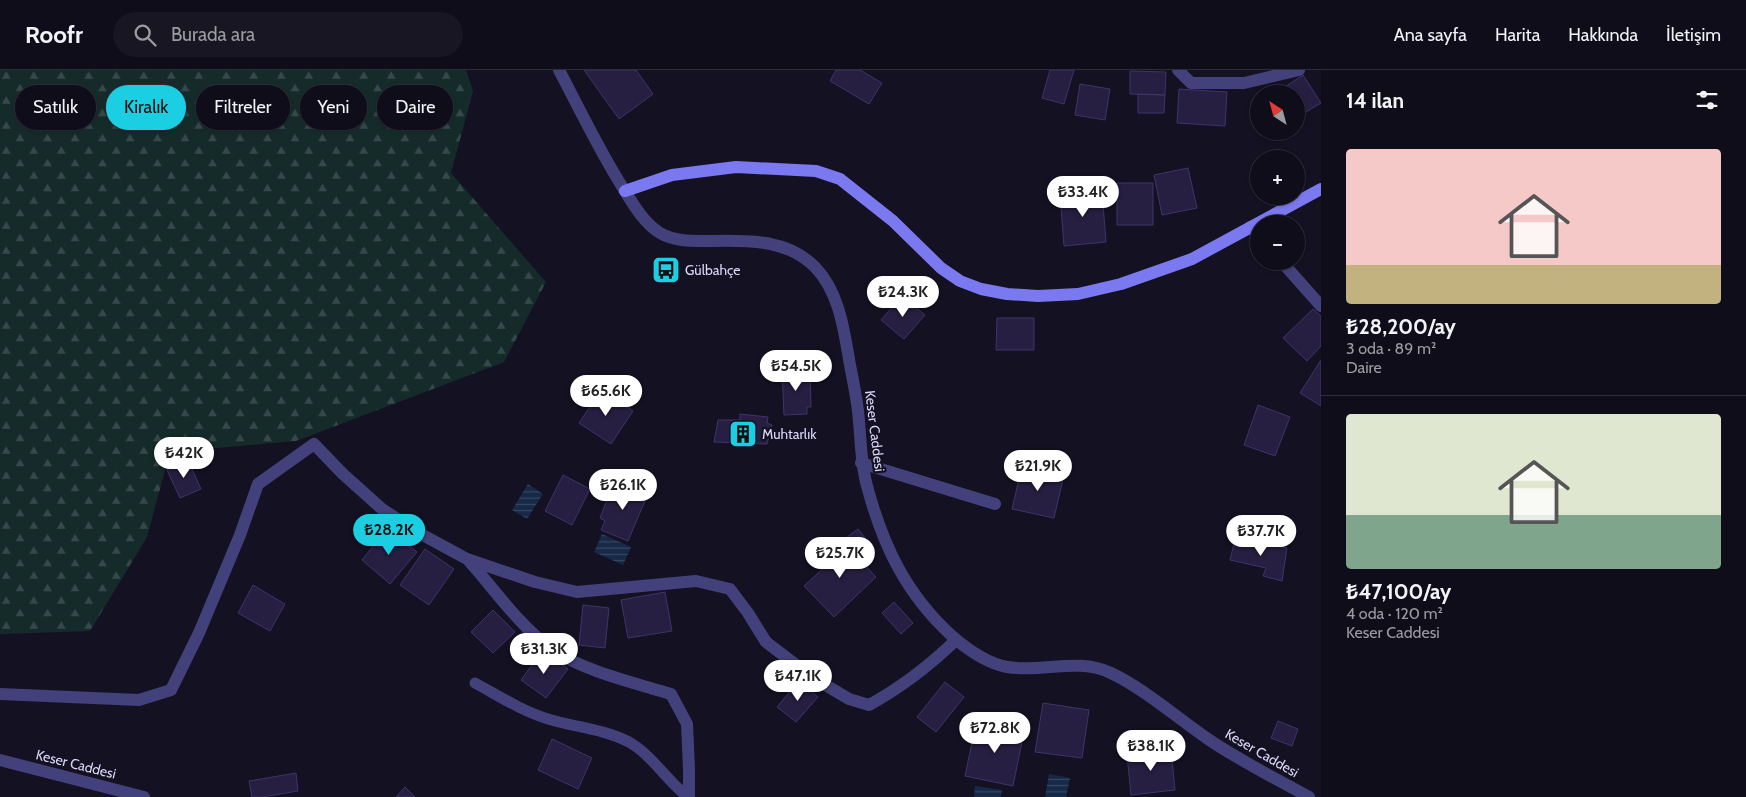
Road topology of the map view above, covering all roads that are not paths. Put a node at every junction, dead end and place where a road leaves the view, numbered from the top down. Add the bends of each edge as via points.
1 (559, 70) edge
2 (1178, 70) edge
3 (1299, 70) edge
4 (1321, 189) edge
5 (625, 191) junction
6 (1281, 215) edge
7 (1250, 234) edge
8 (1289, 270) edge
9 (1321, 306) edge
10 (862, 463) junction
11 (995, 504) dead end
12 (467, 559) junction
13 (956, 640) junction
14 (475, 683) dead end
15 (0, 694) edge
16 (0, 760) edge
17 (144, 797) edge
18 (688, 797) edge
19 (1309, 797) edge

1 - 5 street, Keser Caddesi
2 - 3 street via 1191,83 1244,83
4 - 6 main road
5 - 7 main road via 672,175 736,167 816,171 840,179 960,281 1007,294 1078,294 1121,284
5 - 10 street, Keser Caddesi via 647,222 672,238 770,243 787,248 815,267 834,297 843,323 858,411
8 - 9 street
10 - 11 street
10 - 13 street, Keser Caddesi via 881,531 894,563 924,608
12 - 13 street via 577,592 696,582 730,589 766,642 812,677 848,699 869,705 931,664
12 - 15 street via 382,508 314,444 258,484 240,535 172,690 139,700
12 - 18 street via 524,626 551,649 587,667 671,694 687,724
13 - 19 street, Keser Caddesi via 992,663 1008,667 1030,669 1074,665 1108,671 1222,748
14 - 18 lane via 530,713 595,730 629,743 642,751
16 - 17 street, Keser Caddesi

